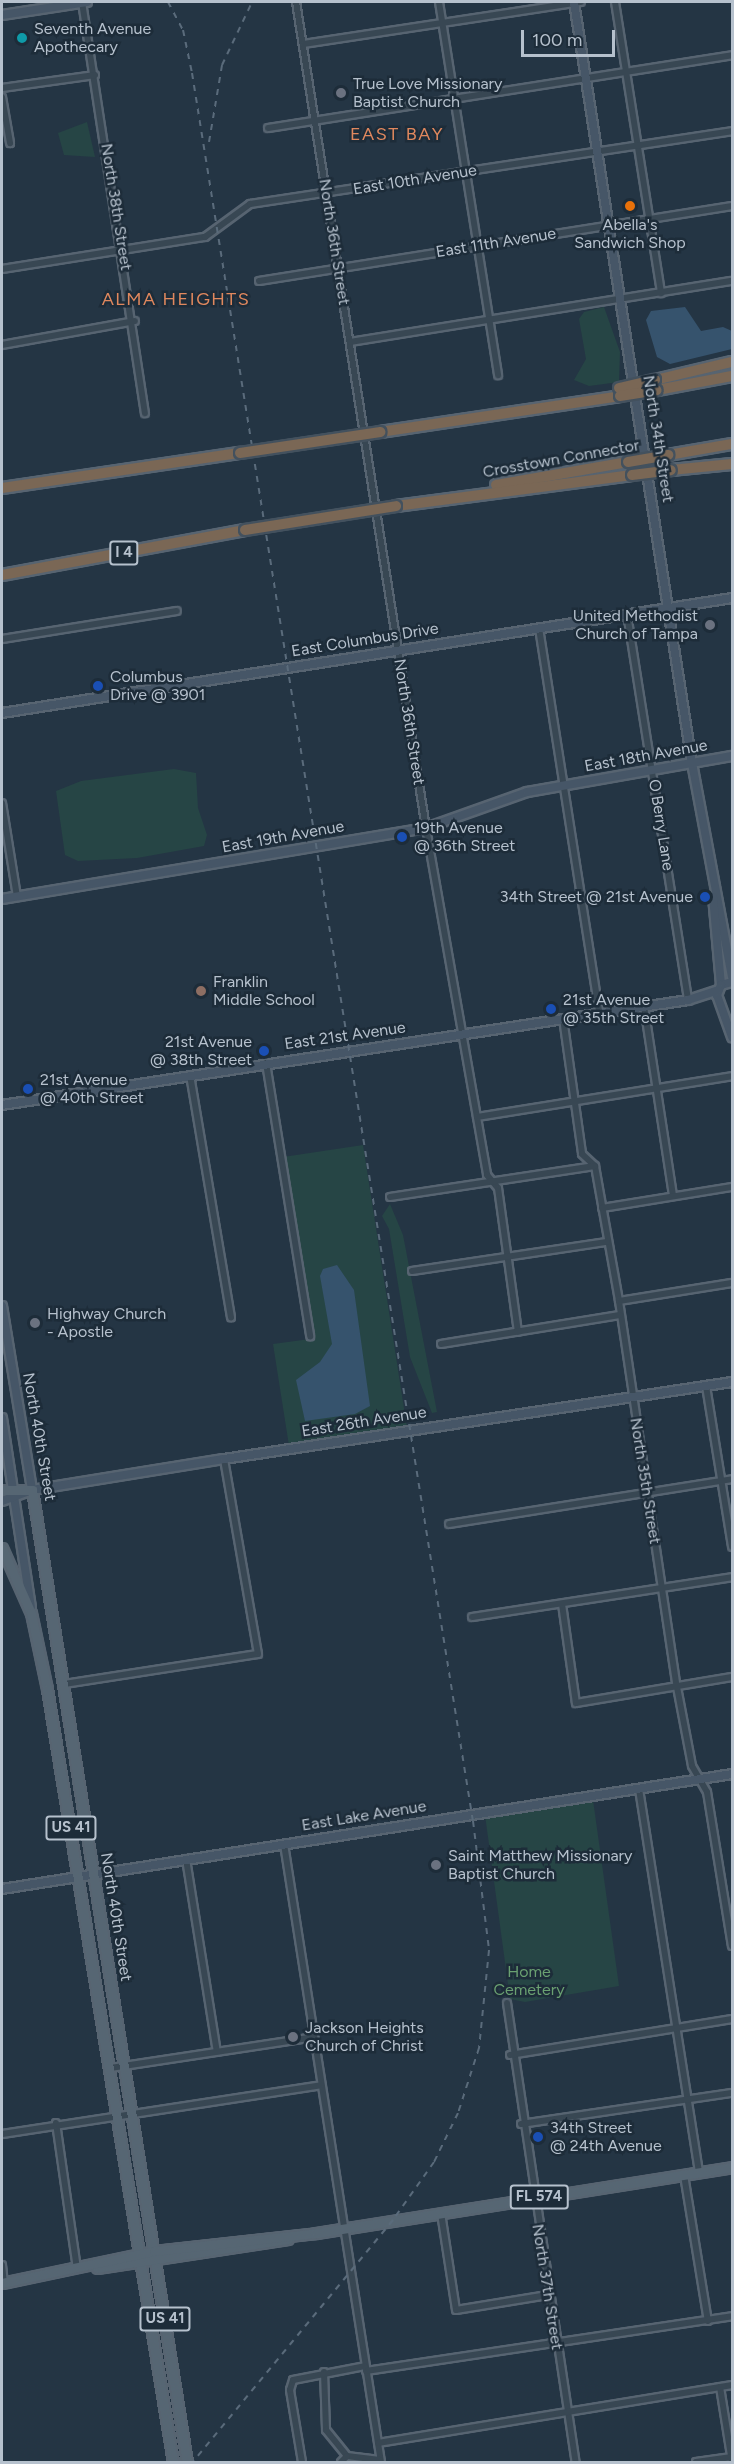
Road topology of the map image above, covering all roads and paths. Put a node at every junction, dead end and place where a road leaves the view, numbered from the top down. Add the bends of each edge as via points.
1 (82, 2) edge
2 (87, 2) edge
3 (297, 2) edge
4 (439, 2) edge
5 (576, 2) edge
6 (615, 2) edge
7 (53, 4) edge
8 (2, 15) edge
9 (442, 23) junction
10 (303, 44) junction
11 (732, 55) edge
12 (626, 71) junction
13 (95, 75) junction
14 (585, 77) junction
15 (2, 88) edge
16 (2, 97) edge
17 (454, 98) junction
18 (313, 117) junction
19 (268, 128) dead end
20 (732, 131) edge
21 (10, 143) dead end
22 (638, 145) junction
23 (598, 151) junction
24 (465, 172) junction
25 (327, 194) junction
26 (732, 206) edge
27 (649, 219) junction
28 (609, 225) junction
29 (478, 246) junction
30 (123, 250) junction
31 (338, 267) junction
32 (2, 269) edge
33 (259, 281) dead end
34 (732, 281) edge
35 (661, 293) junction
36 (621, 299) junction
37 (489, 320) junction
38 (135, 321) junction
39 (350, 342) junction
40 (2, 345) edge
41 (732, 362) edge
42 (498, 375) dead end
43 (732, 376) edge
44 (656, 385) junction
45 (145, 413) dead end
46 (732, 444) edge
47 (732, 464) edge
48 (2, 488) edge
49 (396, 506) junction
50 (2, 575) edge
51 (732, 598) edge
52 (669, 607) junction
53 (177, 611) dead end
54 (627, 614) junction
55 (539, 628) junction
56 (2, 639) edge
57 (398, 650) junction
58 (2, 713) edge
59 (732, 756) edge
60 (692, 763) junction
61 (653, 769) junction
62 (564, 785) junction
63 (2, 803) edge
64 (426, 828) junction
65 (712, 882) junction
66 (17, 897) junction
67 (2, 899) edge
68 (732, 976) edge
69 (732, 982) edge
70 (720, 988) junction
71 (690, 1000) junction
72 (718, 1000) junction
73 (644, 1006) junction
74 (729, 1007) edge
75 (599, 1012) junction
76 (563, 1018) junction
77 (461, 1034) junction
78 (732, 1037) edge
79 (266, 1062) junction
80 (190, 1075) junction
81 (732, 1076) edge
82 (657, 1088) junction
83 (574, 1100) junction
84 (2, 1105) edge
85 (477, 1117) junction
86 (595, 1166) junction
87 (492, 1182) junction
88 (732, 1187) edge
89 (673, 1196) junction
90 (390, 1197) dead end
91 (602, 1208) junction
92 (608, 1242) junction
93 (507, 1257) junction
94 (412, 1271) dead end
95 (732, 1283) edge
96 (619, 1301) junction
97 (2, 1306) edge
98 (620, 1315) junction
99 (231, 1318) dead end
100 (518, 1332) junction
101 (310, 1336) dead end
102 (441, 1344) dead end
103 (5, 1347) edge
104 (732, 1382) edge
105 (706, 1386) junction
106 (632, 1396) junction
107 (2, 1418) edge
108 (224, 1459) junction
109 (732, 1479) edge
110 (721, 1481) junction
111 (6, 1490) edge
112 (33, 1490) junction
113 (646, 1493) junction
114 (13, 1500) junction
115 (2, 1501) edge
116 (449, 1524) dead end
117 (732, 1547) edge
118 (2, 1548) edge
119 (732, 1577) edge
120 (663, 1588) junction
121 (562, 1604) junction
122 (32, 1613) junction
123 (472, 1617) dead end
124 (732, 1677) edge
125 (64, 1684) junction
126 (676, 1687) junction
127 (74, 1754) junction
128 (59, 1755) junction
129 (732, 1774) edge
130 (696, 1779) junction
131 (639, 1789) junction
132 (284, 1844) junction
133 (186, 1859) junction
134 (93, 1874) junction
135 (78, 1876) junction
136 (2, 1889) edge
137 (732, 1946) edge
138 (109, 1971) junction
139 (94, 1974) junction
140 (507, 2003) dead end
141 (732, 2019) edge
142 (677, 2028) junction
143 (314, 2037) junction
144 (217, 2052) junction
145 (510, 2055) junction
146 (124, 2066) junction
147 (110, 2068) junction
148 (321, 2085) junction
149 (732, 2092) edge
150 (688, 2098) junction
151 (133, 2116) junction
152 (118, 2118) junction
153 (56, 2124) junction
154 (521, 2124) junction
155 (2, 2134) edge
156 (732, 2167) edge
157 (699, 2172) junction
158 (684, 2175) junction
159 (533, 2198) junction
160 (441, 2213) junction
161 (345, 2228) junction
162 (316, 2233) junction
163 (154, 2251) junction
164 (140, 2254) junction
165 (156, 2264) junction
166 (2, 2265) edge
167 (142, 2265) junction
168 (77, 2269) junction
169 (3, 2283) edge
170 (548, 2295) junction
171 (732, 2316) edge
172 (708, 2320) junction
173 (555, 2342) junction
174 (365, 2369) junction
175 (324, 2372) junction
176 (732, 2385) edge
177 (175, 2386) junction
178 (720, 2387) junction
179 (161, 2388) junction
180 (567, 2414) junction
181 (378, 2443) junction
182 (347, 2456) junction
183 (732, 2459) edge
184 (381, 2461) edge
185 (173, 2463) edge
186 (187, 2463) edge
187 (302, 2463) edge
188 (341, 2463) edge
189 (576, 2463) edge
190 (696, 2463) edge

1 - 2 street
1 - 7 street
1 - 13 street, North 38th Street
3 - 10 street, North 36th Street
4 - 9 street
5 - 9 street
5 - 14 street, North 34th Street
6 - 12 street
7 - 8 street
9 - 10 street
9 - 17 street
10 - 18 street, North 36th Street
11 - 12 street
12 - 14 street
12 - 22 street
13 - 15 street
13 - 30 street, North 38th Street
14 - 17 street
14 - 23 street, North 34th Street
16 - 21 street
17 - 18 street
17 - 24 street
18 - 19 street
18 - 25 street, North 36th Street
20 - 22 street, East 10th Avenue
22 - 23 street, East 10th Avenue
22 - 27 street
23 - 24 street, East 10th Avenue
23 - 28 street, North 34th Street
24 - 25 street, East 10th Avenue
24 - 29 street
25 - 30 street, East 10th Avenue via 250,204 205,237
25 - 31 street, North 36th Street
26 - 27 street, East 11th Avenue
27 - 28 street, East 11th Avenue
27 - 35 street
28 - 29 street, East 11th Avenue
28 - 36 street, North 34th Street
29 - 31 street, East 11th Avenue
29 - 37 street
30 - 32 street, East 10th Avenue
30 - 38 street, North 38th Street
31 - 33 street, East 11th Avenue
31 - 39 street, North 36th Street
34 - 35 street
35 - 36 street
36 - 37 street
36 - 52 street, North 34th Street
37 - 39 street
37 - 42 street
38 - 40 street
38 - 45 street, North 38th Street
39 - 57 street, North 36th Street
41 - 44 highway
43 - 44 highway
44 - 48 highway, bridge via 490,415
46 - 49 highway, Crosstown Connector, bridge
47 - 49 highway, I 4, bridge
49 - 50 highway, I 4, bridge
51 - 52 street, East Columbus Drive
52 - 54 street, East Columbus Drive
52 - 60 street, North 34th Street
53 - 56 street
54 - 55 street, East Columbus Drive
54 - 61 street, O Berry Lane
55 - 57 street, East Columbus Drive
55 - 62 street
57 - 58 street, East Columbus Drive
57 - 64 street, North 36th Street
59 - 60 street, East 18th Avenue
60 - 61 street, East 18th Avenue
60 - 65 street, North 34th Street
61 - 62 street, East 18th Avenue
61 - 71 street, O Berry Lane
62 - 64 street, East 19th Avenue
62 - 75 street
63 - 66 street
64 - 66 street, East 19th Avenue
64 - 77 street, North 36th Street
65 - 68 street, North 34th Street
65 - 70 street, North 34th Street
66 - 67 street, East 19th Avenue
69 - 70 street, East 21st Avenue
70 - 71 street, East 21st Avenue
70 - 72 street, North 34th Street
71 - 72 street, East 21st Avenue
71 - 73 street, East 21st Avenue
72 - 74 street
73 - 75 street, East 21st Avenue
73 - 82 street
74 - 78 street
75 - 76 street, East 21st Avenue
76 - 77 street, East 21st Avenue
76 - 83 street, North 35th Street
77 - 79 street, East 21st Avenue
77 - 85 street, North 36th Street
79 - 80 street, East 21st Avenue
79 - 101 street
80 - 84 street, East 21st Avenue
80 - 99 street
81 - 82 street
82 - 83 street
82 - 89 street
83 - 85 street
83 - 86 street, North 35th Street via 582,1154
85 - 87 street, North 36th Street
86 - 87 street
86 - 91 street, North 35th Street
87 - 90 street
87 - 93 street, North 36th Street
88 - 89 street
89 - 91 street
91 - 92 street, North 35th Street
92 - 93 street
92 - 96 street, North 35th Street
93 - 94 street
93 - 100 street, North 36th Street
95 - 96 street
96 - 98 street, North 35th Street
97 - 103 street, North 40th Street
98 - 100 street
98 - 106 street, North 35th Street
100 - 102 street
103 - 112 street, North 40th Street
104 - 105 street, East 26th Avenue
105 - 106 street, East 26th Avenue
105 - 110 street
106 - 108 street, East 26th Avenue
106 - 113 street, North 35th Street
107 - 111 street, North 40th Street
108 - 112 street, East 26th Avenue
108 - 125 street via 258,1654
109 - 110 street
110 - 113 street
110 - 117 street
111 - 112 main road
111 - 114 street, North 40th Street
112 - 114 street, East 26th Avenue
112 - 125 main road, North 40th Street / US 41
113 - 116 street
113 - 120 street, North 35th Street
114 - 115 street, East 26th Avenue
114 - 122 street, North 40th Street
118 - 122 main road, US 41
119 - 120 street
120 - 121 street
120 - 126 street, North 35th Street
121 - 123 street
121 - 126 street via 576,1703
122 - 128 main road, North 40th Street / US 41
124 - 126 street
125 - 127 main road, North 40th Street / US 41
126 - 130 street, North 35th Street
127 - 128 street
127 - 134 main road, North 40th Street / US 41
128 - 135 main road, North 40th Street / US 41
129 - 130 street, East Lake Avenue
130 - 131 street, East Lake Avenue
130 - 137 street, North 35th Street via 706,1792
131 - 132 street, East Lake Avenue
131 - 142 street
132 - 133 street, East Lake Avenue
132 - 143 street
133 - 134 street, East Lake Avenue
133 - 144 street
134 - 135 street, East Lake Avenue
134 - 138 main road, North 40th Street / US 41
135 - 136 street, East Lake Avenue
135 - 139 main road, North 40th Street / US 41
138 - 139 street
138 - 146 main road, North 40th Street / US 41
139 - 147 main road, North 40th Street / US 41
140 - 145 street, North 37th Street
141 - 142 street
142 - 145 street
142 - 150 street
143 - 144 street
143 - 148 street
144 - 146 street
145 - 154 street, North 37th Street
146 - 147 street
146 - 151 main road, North 40th Street / US 41
147 - 152 main road, North 40th Street / US 41
148 - 151 street
148 - 161 street
149 - 150 street
150 - 154 street
150 - 157 street
151 - 152 street
151 - 163 main road, North 40th Street / US 41
152 - 153 street
152 - 164 main road, North 40th Street / US 41
153 - 155 street
153 - 168 street
154 - 159 street, North 37th Street
156 - 157 main road, FL 574
157 - 158 main road, FL 574
158 - 159 main road, FL 574
158 - 172 street
159 - 160 main road, FL 574
159 - 170 street, North 37th Street
160 - 161 main road, FL 574
160 - 170 street via 456,2310
161 - 162 main road, FL 574
161 - 174 street
162 - 163 main road, FL 574
162 - 165 main road, FL 574
163 - 164 main road, FL 574
163 - 165 main road, North 40th Street / US 41
164 - 167 main road, North 40th Street / US 41
164 - 168 main road, FL 574
165 - 167 main road, FL 574
165 - 177 main road, North 40th Street / US 41
166 - 169 street
167 - 168 main road, FL 574
167 - 179 main road, North 40th Street / US 41
168 - 169 main road, FL 574
170 - 173 street, North 37th Street
171 - 172 street
172 - 173 street
173 - 174 street
173 - 180 street, North 37th Street
174 - 175 street
174 - 181 street
175 - 182 street via 326,2430
175 - 187 street via 297,2377 291,2385
176 - 178 street
177 - 179 street
177 - 186 main road, North 40th Street / US 41
178 - 180 street
178 - 183 street
179 - 185 main road, North 40th Street / US 41
180 - 181 street
180 - 189 street, North 37th Street
181 - 184 street
182 - 184 street
182 - 188 street
183 - 190 street

